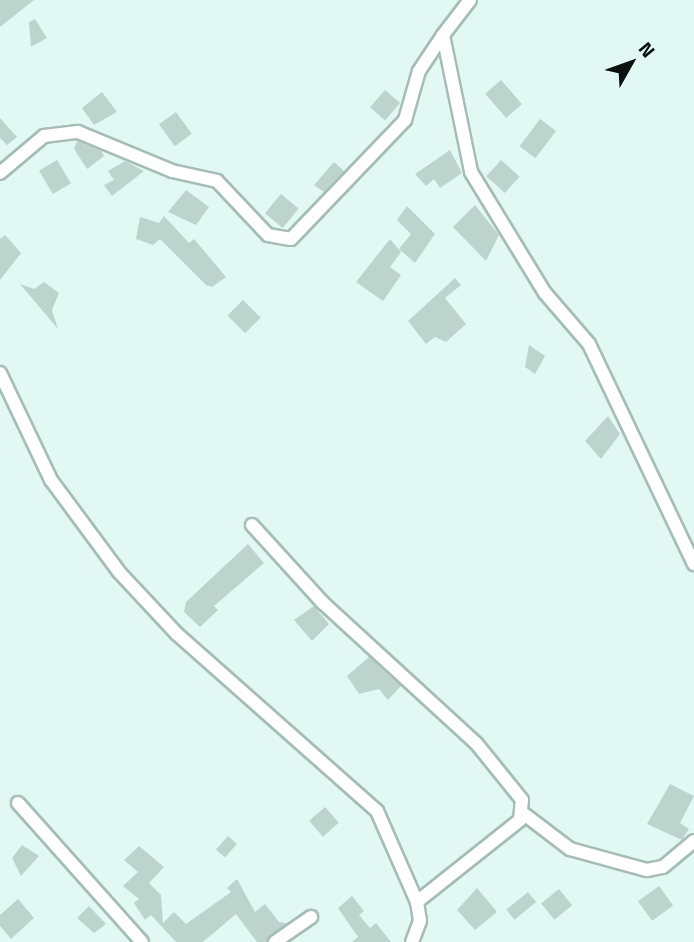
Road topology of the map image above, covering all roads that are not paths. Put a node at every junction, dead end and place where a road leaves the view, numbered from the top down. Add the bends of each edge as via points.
1 (470, 0) edge
2 (443, 35) junction
3 (0, 173) edge
4 (0, 373) edge
5 (253, 525) dead end
6 (694, 564) edge
7 (18, 803) dead end
8 (524, 814) junction
9 (694, 841) edge
10 (417, 902) junction
11 (311, 918) dead end
12 (142, 942) edge
13 (275, 942) edge
14 (412, 942) edge

1 - 2 street
2 - 3 street via 419,71 405,120 291,239 268,235 217,181 172,171 78,132 44,136
2 - 6 street via 473,176 545,293 589,344
4 - 10 street via 34,450 98,547 177,634 366,800 385,824
5 - 8 street via 323,603 476,743 514,788
7 - 12 street
8 - 9 street via 570,849 647,870 663,867
8 - 10 street
10 - 14 street via 420,921
11 - 13 street

